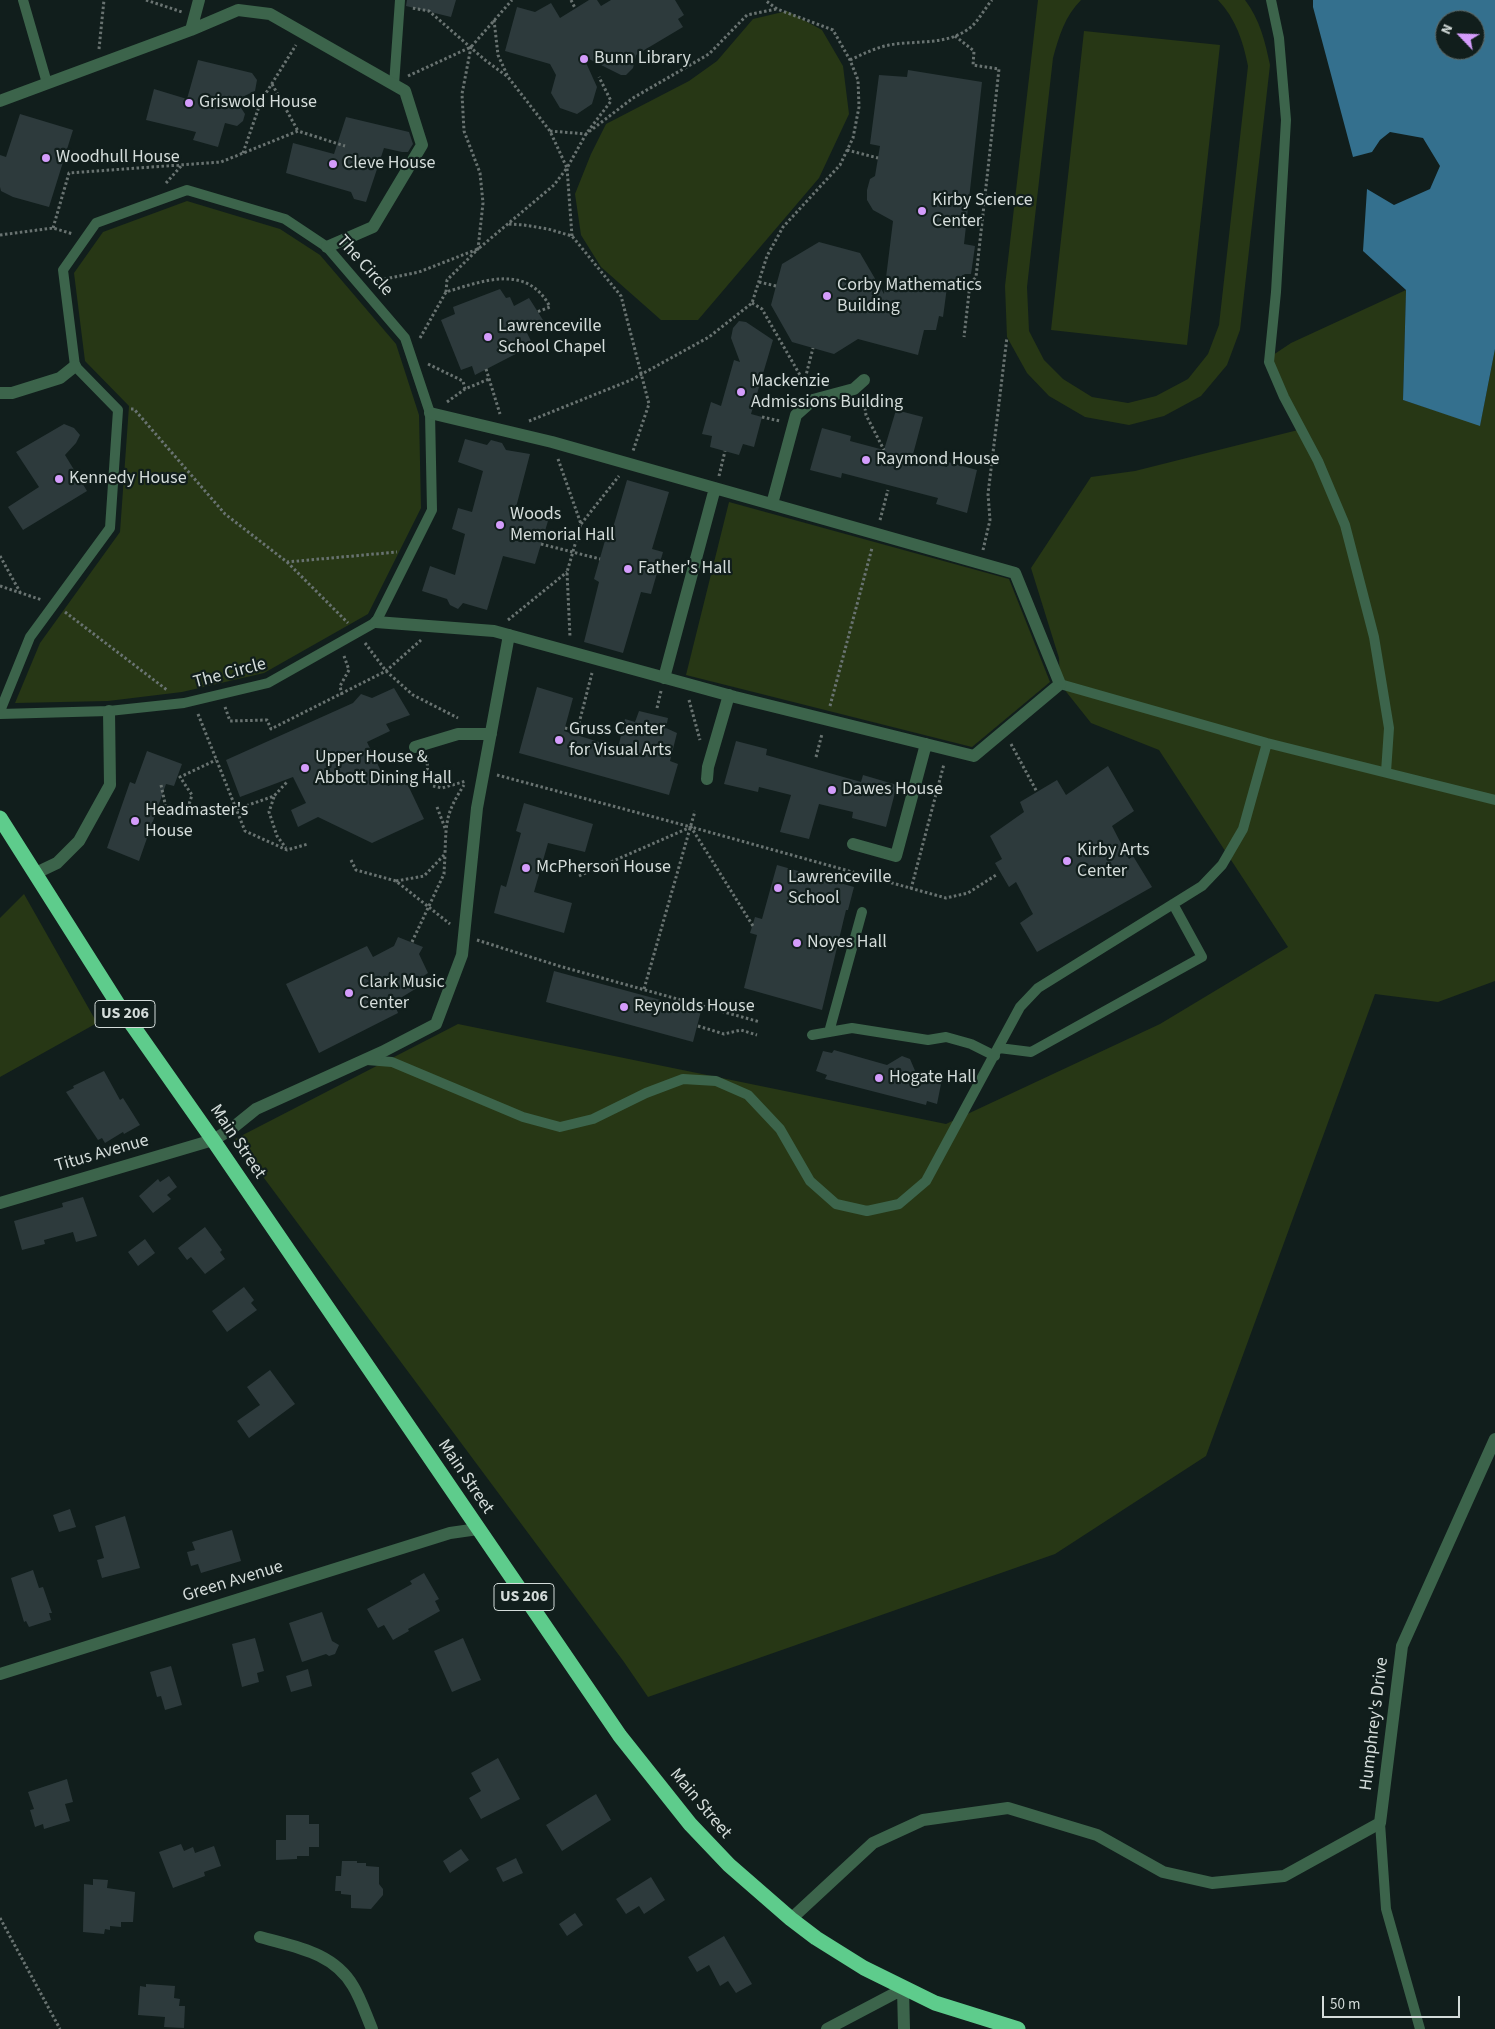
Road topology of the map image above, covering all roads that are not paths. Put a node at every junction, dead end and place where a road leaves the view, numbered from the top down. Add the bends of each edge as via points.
1 (23, 0) edge
2 (199, 0) edge
3 (1271, 0) edge
4 (399, 3) edge
5 (191, 30) junction
6 (47, 83) junction
7 (394, 85) junction
8 (0, 101) edge
9 (327, 247) junction
10 (75, 366) junction
11 (864, 380) dead end
12 (0, 393) edge
13 (430, 414) junction
14 (715, 488) junction
15 (772, 504) junction
16 (376, 622) junction
17 (509, 635) junction
18 (664, 678) junction
19 (1060, 684) junction
20 (729, 695) junction
21 (0, 712) edge
22 (109, 712) junction
23 (491, 734) junction
24 (1267, 743) junction
25 (926, 744) junction
26 (421, 745) road end
27 (1386, 772) junction
28 (707, 773) road end
29 (1495, 800) edge
30 (0, 818) edge
31 (853, 844) dead end
32 (36, 873) junction
33 (1172, 904) junction
34 (862, 912) dead end
35 (829, 1032) junction
36 (812, 1035) dead end
37 (997, 1052) junction
38 (359, 1061) junction
39 (213, 1140) junction
40 (0, 1203) edge
41 (1495, 1439) edge
42 (478, 1528) junction
43 (0, 1674) edge
44 (1380, 1823) junction
45 (791, 1919) junction
46 (260, 1937) dead end
47 (903, 1989) junction
48 (372, 2029) edge
49 (826, 2029) edge
50 (904, 2029) edge
51 (1018, 2029) edge
52 (1420, 2029) edge

1 - 6 lane
2 - 5 street
3 - 27 lane via 1279,38 1286,120 1269,362 1346,526 1374,637 1389,728
4 - 7 lane
5 - 6 street
5 - 7 street via 238,10 270,14
6 - 8 street
7 - 9 street via 405,91 422,145 373,227
9 - 10 lane, The Circle via 285,219 187,190 96,223 63,270
9 - 13 lane, The Circle via 405,338
10 - 12 street via 60,378 12,393
10 - 21 lane, The Circle via 118,410 110,528 30,638
11 - 15 street via 854,389 813,400 796,415
13 - 14 street via 552,442
13 - 16 lane, The Circle via 432,510
14 - 15 street
14 - 18 street
15 - 19 street via 1015,573
16 - 17 street via 494,631
16 - 22 lane, The Circle via 268,683 184,703
17 - 18 street
17 - 23 street, Titus Avenue
18 - 20 street
19 - 24 lane
19 - 25 street via 974,756
20 - 25 street
20 - 28 street
21 - 22 lane, The Circle
22 - 32 street via 110,784 79,841 57,863
23 - 26 street via 458,734
23 - 38 street, Titus Avenue via 477,808 462,955 436,1024
24 - 27 lane
24 - 33 lane via 1243,830 1222,865 1202,886
25 - 31 street via 896,856
27 - 29 lane
30 - 32 highway, Main Street / US 206
32 - 39 highway, Main Street / US 206 via 121,1009
33 - 37 lane via 1038,988 1020,1007
33 - 37 lane via 1202,957 1031,1052
34 - 35 lane
35 - 36 lane
35 - 37 lane via 852,1028 928,1040 946,1037
37 - 38 lane via 926,1181 899,1204 867,1211 836,1204 810,1181 780,1129 748,1095 716,1081 683,1079 593,1119 560,1127 523,1117 392,1062
38 - 39 street, Titus Avenue via 256,1110
39 - 40 street, Titus Avenue
39 - 42 highway, Main Street / US 206
41 - 44 street, Humphrey's Drive via 1402,1646
42 - 43 street, Green Avenue via 450,1533
42 - 45 highway, Main Street / US 206 via 620,1736 690,1824 728,1865
44 - 45 street via 1284,1876 1212,1883 1163,1872 1098,1835 1008,1808 923,1820 872,1843
44 - 52 lane, Humphrey's Drive via 1386,1909
45 - 47 highway, Main Street / US 206 via 864,1968
46 - 48 street via 314,1952 341,1970 353,1986
47 - 49 street
47 - 50 street
47 - 51 highway, Main Street / US 206 via 935,2003

